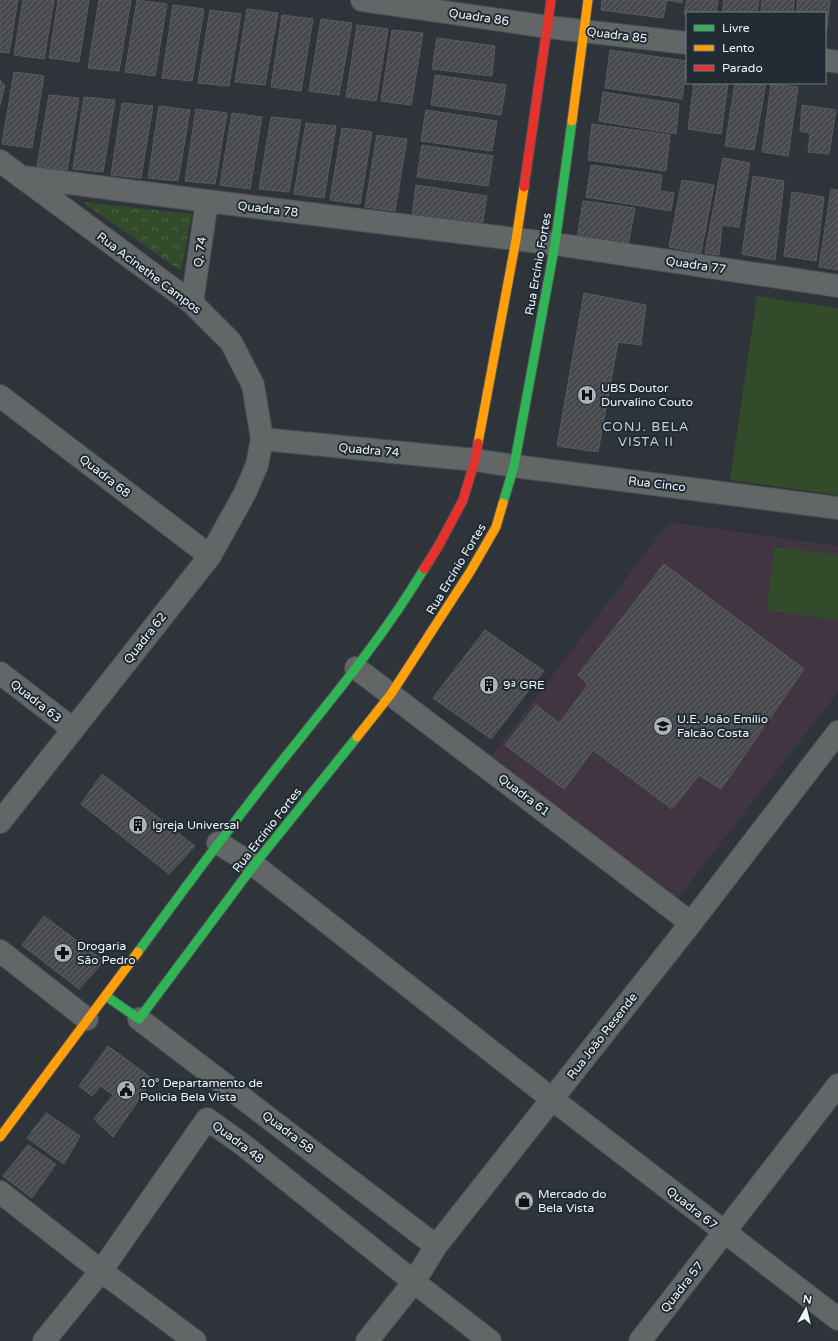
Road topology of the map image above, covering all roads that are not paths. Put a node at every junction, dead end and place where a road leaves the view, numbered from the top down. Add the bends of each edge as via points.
1 (362, 0) edge
2 (551, 0) edge
3 (588, 0) edge
4 (548, 27) junction
5 (584, 31) junction
6 (686, 43) edge
7 (826, 60) edge
8 (838, 62) edge
9 (0, 161) edge
10 (20, 176) junction
11 (207, 201) junction
12 (516, 240) junction
13 (554, 244) junction
14 (838, 286) edge
15 (192, 303) junction
16 (0, 396) edge
17 (262, 439) junction
18 (475, 460) junction
19 (514, 466) junction
20 (838, 508) edge
21 (210, 556) junction
22 (356, 668) junction
23 (0, 673) edge
24 (391, 694) junction
25 (73, 729) junction
26 (838, 732) edge
27 (0, 822) edge
28 (218, 843) junction
29 (254, 865) junction
30 (691, 923) junction
31 (0, 951) edge
32 (106, 996) junction
33 (87, 1019) junction
34 (139, 1019) junction
35 (838, 1085) edge
36 (552, 1099) junction
37 (0, 1137) edge
38 (0, 1192) edge
39 (724, 1232) junction
40 (436, 1246) junction
41 (101, 1271) junction
42 (414, 1282) junction
43 (838, 1320) edge
44 (44, 1341) edge
45 (195, 1341) edge
46 (367, 1341) edge
47 (490, 1341) edge
48 (640, 1341) edge

1 - 4 street, Quadra 86
2 - 4 street
3 - 5 street, Rua Ercínio Fortes
4 - 5 street, Quadra 85
4 - 12 street
5 - 6 street, Quadra 85
5 - 13 street, Rua Ercínio Fortes
7 - 8 street
9 - 10 street, Rua Acinethe Campos
10 - 11 street, Quadra 78
10 - 15 street, Rua Acinethe Campos
11 - 12 street, Quadra 78
11 - 15 street, Q. 74
12 - 13 street, Quadra 78
12 - 18 street
13 - 14 street, Quadra 77
13 - 19 street, Rua Ercínio Fortes
15 - 17 street, Rua Acinethe Campos via 231,342 254,385
16 - 21 street, Quadra 68
17 - 18 street, Quadra 74
17 - 21 street, Quadra 62 via 257,465 245,493
18 - 19 street, Rua Cinco
18 - 22 street via 463,500 439,546
19 - 20 street, Rua Cinco
19 - 24 street, Rua Ercínio Fortes via 496,527
21 - 25 street, Quadra 62
22 - 24 street, Quadra 61
22 - 28 street
23 - 25 street, Quadra 63
24 - 29 street, Rua Ercínio Fortes
24 - 30 street, Quadra 61
25 - 27 street, Quadra 62
26 - 30 street, Rua João Resende
28 - 29 street
28 - 32 street
29 - 34 street, Rua Ercínio Fortes
29 - 36 street
30 - 36 street, Rua João Resende
31 - 33 street
32 - 33 street
32 - 34 street
33 - 37 street
34 - 40 street, Quadra 58
35 - 39 street, Quadra 67
36 - 39 street, Quadra 67
36 - 40 street, Rua João Resende
38 - 41 street
39 - 43 street
39 - 48 street, Quadra 57
40 - 42 street, Rua João Resende
41 - 42 street, Quadra 48 via 208,1119
41 - 44 street
41 - 45 street
42 - 46 street, Rua João Resende
42 - 47 street

